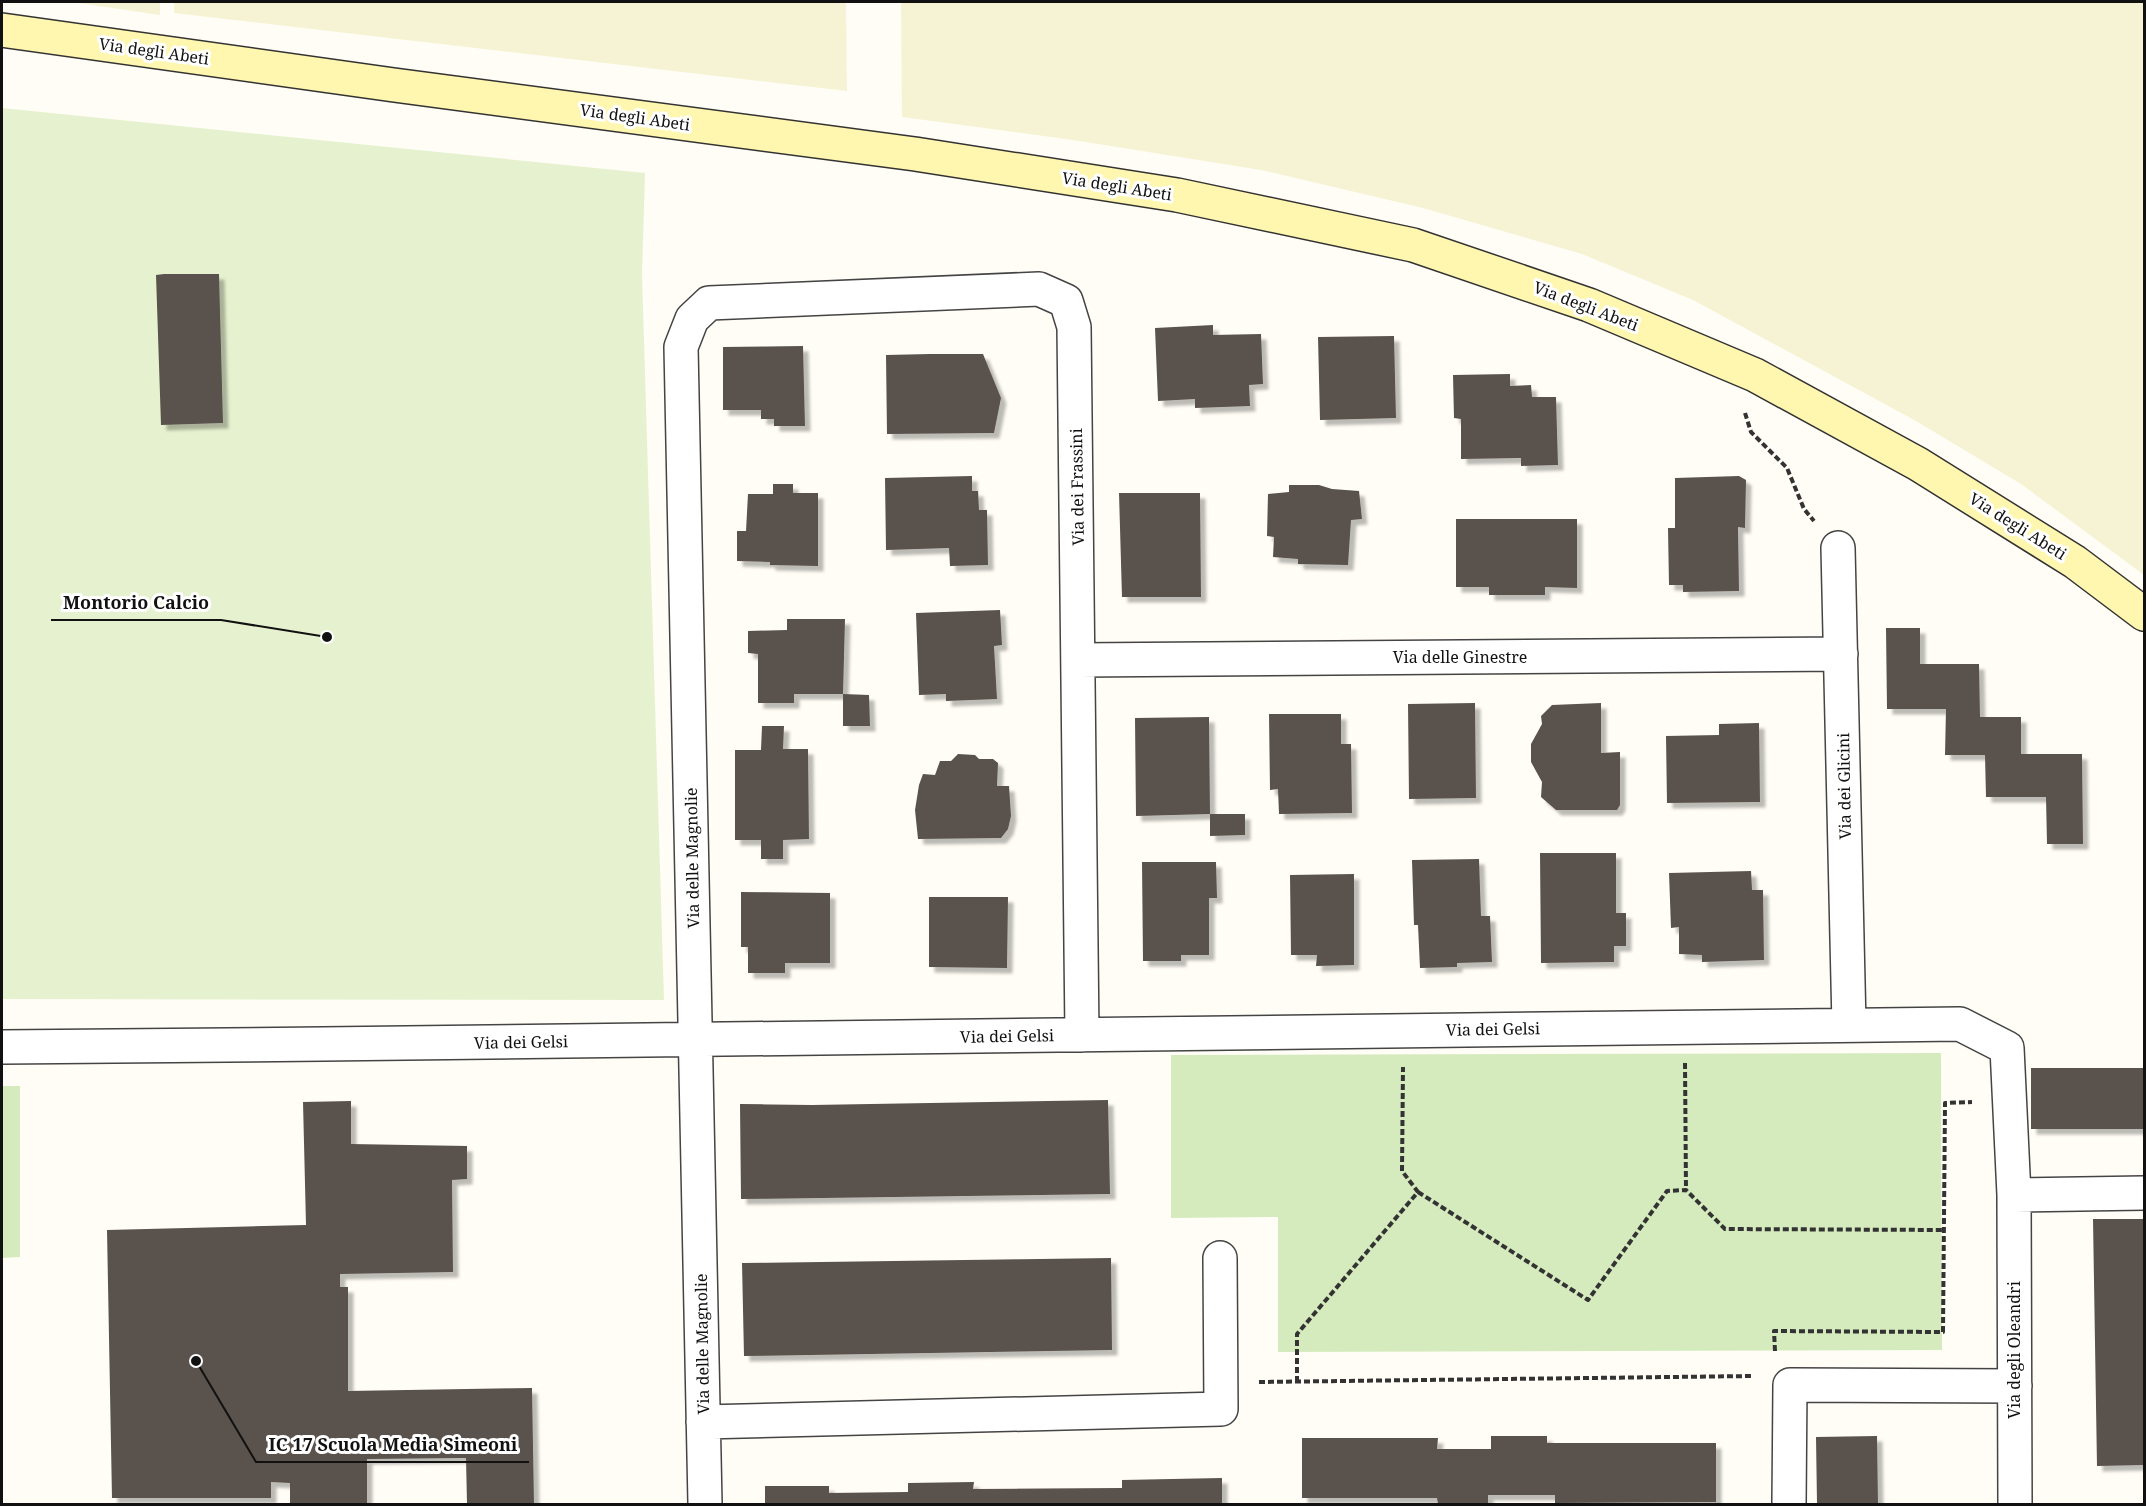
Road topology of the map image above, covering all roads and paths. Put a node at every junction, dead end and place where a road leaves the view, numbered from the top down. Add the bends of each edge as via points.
1 (2, 30) edge
2 (709, 303) joint
3 (1729, 364) junction
4 (1838, 548) joint
5 (2145, 614) edge
6 (1841, 654) junction
7 (1079, 660) junction
8 (1849, 1025) junction
9 (1082, 1035) junction
10 (696, 1040) junction
11 (2, 1047) edge
12 (2007, 1048) joint
13 (1686, 1060) dead end
14 (1403, 1064) dead end
15 (1976, 1094) dead end
16 (1686, 1190) junction
17 (1418, 1192) junction
18 (2145, 1193) edge
19 (2014, 1195) junction
20 (1944, 1230) junction
21 (1220, 1258) dead end
22 (1782, 1381) junction
23 (1297, 1382) junction
24 (1221, 1383) junction
25 (2014, 1386) junction
26 (703, 1422) junction
27 (705, 1504) edge
28 (1789, 1504) edge
29 (2015, 1504) edge

1 - 3 street, Via degli Abeti via 915,154 1177,195 1413,245 1589,305
2 - 7 street, Via dei Frassini via 1039,289 1066,301 1074,327
2 - 10 street, Via delle Magnolie via 692,319 681,347
3 - 4 path via 1751,432 1786,468 1804,510
3 - 5 street, Via degli Abeti via 1918,464 2075,562
4 - 6 street, Via dei Glicini
6 - 7 street, Via delle Ginestre
6 - 8 street, Via dei Glicini
7 - 9 street, Via dei Frassini
8 - 9 street, Via dei Gelsi
8 - 12 street, Via dei Gelsi via 1960,1024
9 - 10 street, Via dei Gelsi
10 - 11 street, Via dei Gelsi
10 - 26 street, Via delle Magnolie
12 - 19 street, Via degli Oleandri
13 - 16 path
14 - 17 path via 1402,1171
15 - 20 path via 1977,1102 1945,1103
16 - 17 path via 1667,1191 1588,1300
16 - 20 path via 1725,1229
17 - 23 path via 1297,1334
18 - 19 street
19 - 25 street, Via degli Oleandri
20 - 22 path via 1943,1332 1774,1331
21 - 24 street, Via delle Magnolie
22 - 23 path
22 - 25 street
22 - 28 street
23 - 24 path
24 - 26 street, Via delle Magnolie via 1221,1409
25 - 29 street, Via degli Oleandri
26 - 27 street, Via delle Magnolie

